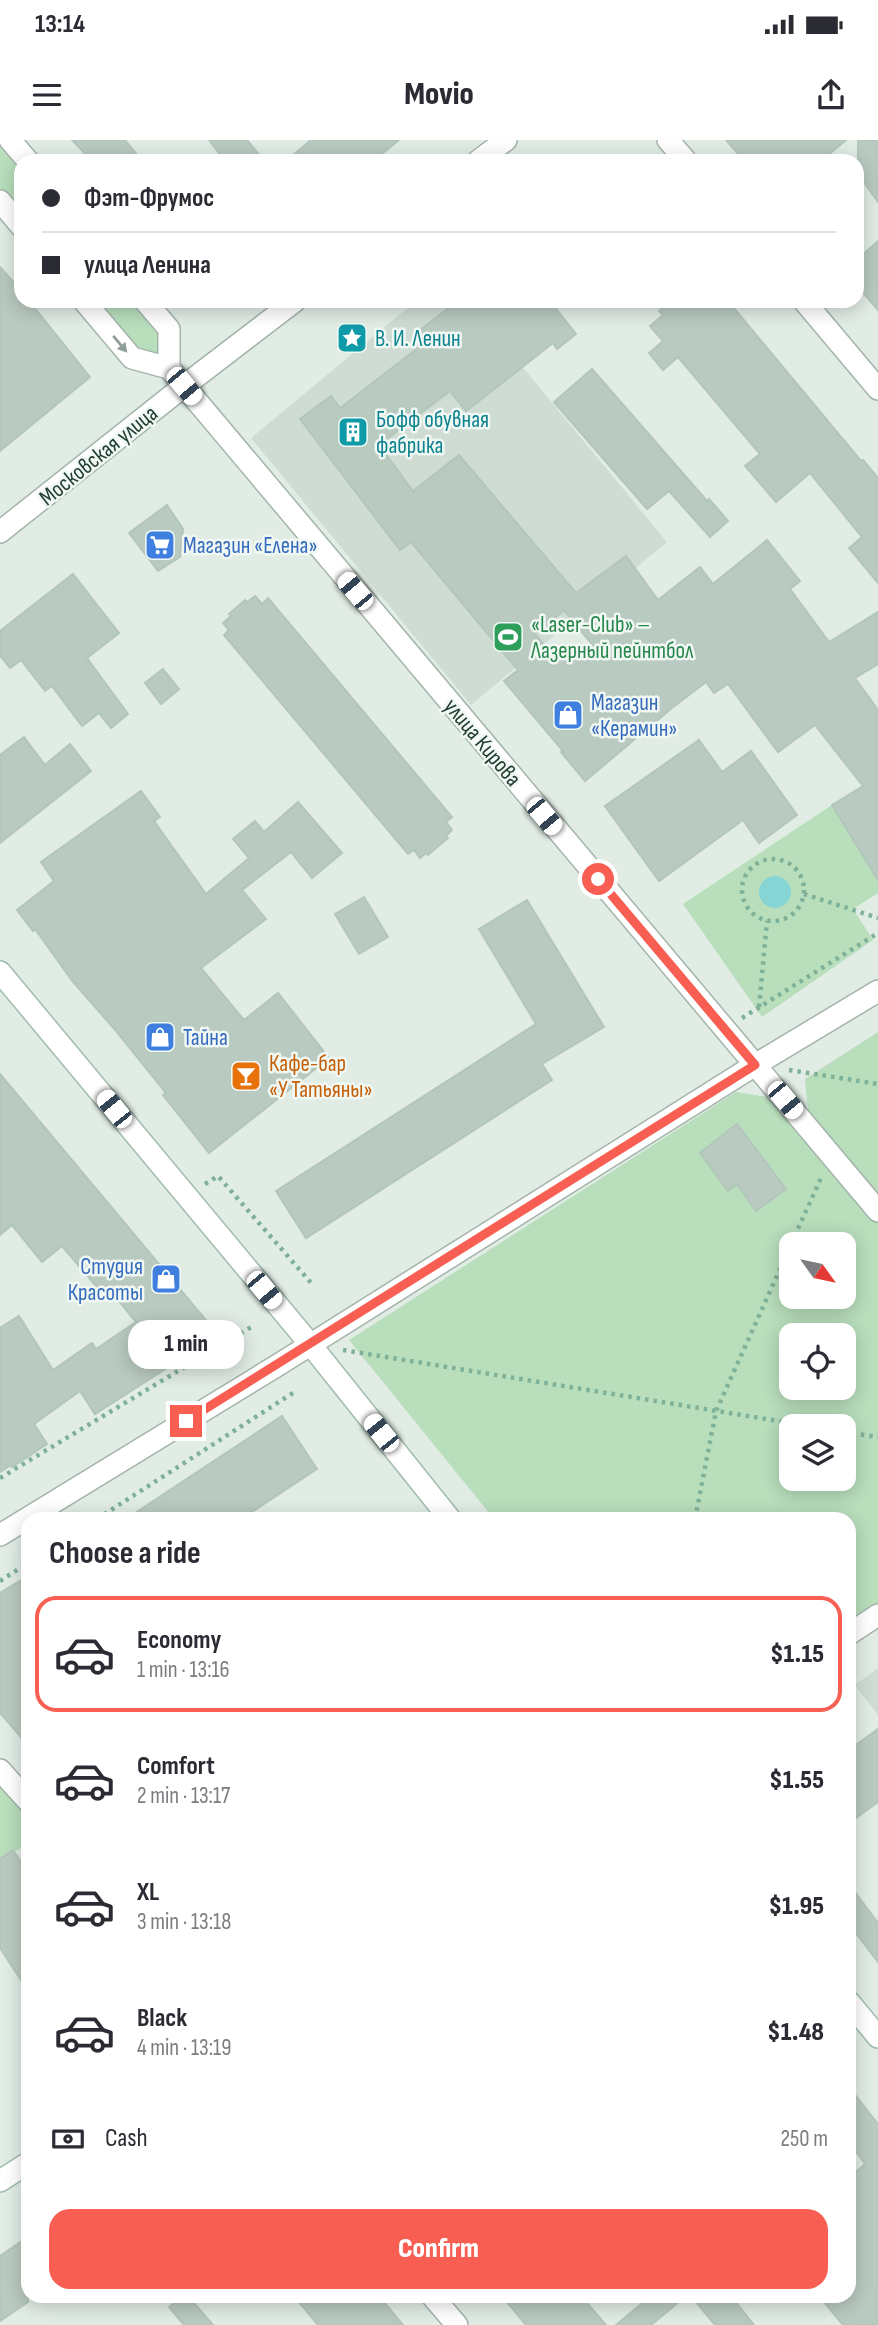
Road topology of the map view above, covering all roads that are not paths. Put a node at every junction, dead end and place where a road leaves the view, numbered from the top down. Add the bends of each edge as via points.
1 (10, 140) edge
2 (506, 140) edge
3 (668, 140) edge
4 (22, 154) edge
5 (487, 154) edge
6 (680, 154) edge
7 (0, 201) edge
8 (14, 218) edge
9 (90, 308) edge
10 (151, 308) edge
11 (286, 308) edge
12 (810, 308) edge
13 (169, 369) junction
14 (184, 386) junction
15 (878, 389) edge
16 (0, 532) edge
17 (0, 972) edge
18 (878, 990) edge
19 (755, 1065) junction
20 (878, 1211) edge
21 (310, 1345) junction
22 (38, 1512) edge
23 (444, 1512) edge
24 (21, 1522) edge
25 (0, 1535) edge
26 (878, 1615) edge
27 (856, 1629) edge
28 (0, 1770) edge
29 (21, 1793) edge
30 (856, 2010) edge
31 (878, 2037) edge
32 (21, 2168) edge
33 (0, 2181) edge
34 (438, 2303) edge
35 (457, 2325) edge

1 - 4 street
2 - 5 street
3 - 6 street
7 - 8 street
9 -> 13 street via 132,358
10 - 13 street via 169,329
11 - 14 street, Московская улица
12 - 15 street
13 - 14 street, улица Кирова
14 - 16 street, Московская улица
14 - 19 street, улица Кирова
17 - 21 street
18 - 19 street
19 - 20 street, улица Кирова
19 - 21 street
21 - 22 street
21 - 23 street
24 - 25 street
26 - 27 street
28 - 29 street
30 - 31 street
32 - 33 street
34 - 35 street

